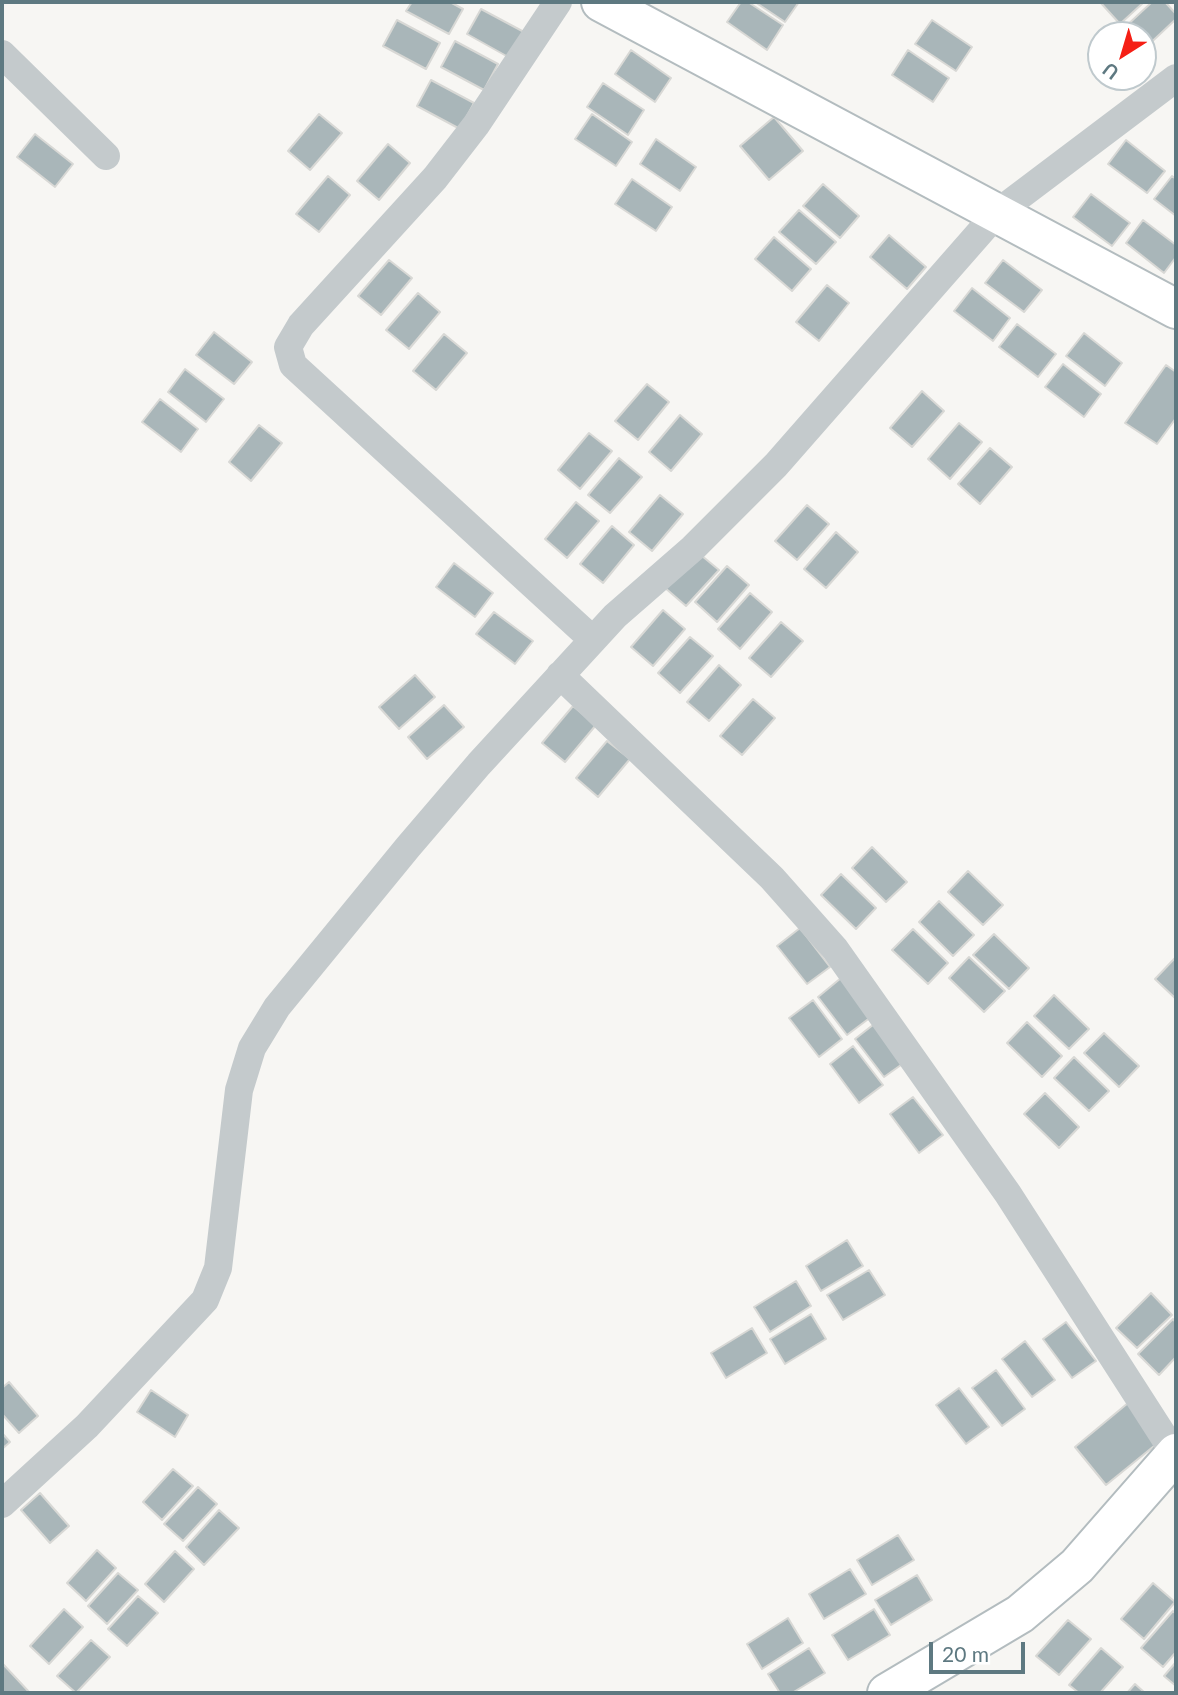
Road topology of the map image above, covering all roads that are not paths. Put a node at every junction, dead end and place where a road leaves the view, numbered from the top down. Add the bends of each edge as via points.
1 (558, 2) edge
2 (601, 2) edge
3 (2, 54) edge
4 (1176, 78) edge
5 (106, 156) dead end
6 (997, 214) junction
7 (1176, 309) edge
8 (593, 640) junction
9 (560, 675) junction
10 (1176, 1453) edge
11 (2, 1504) edge
12 (887, 1693) edge

1 - 8 street via 435,178 301,325 288,347 292,365
2 - 6 street
3 - 5 street
4 - 6 street
6 - 7 street
6 - 8 street via 776,465
8 - 9 street
9 - 10 street via 772,878 835,949 1009,1194
9 - 11 street via 408,847 277,1007 252,1048 239,1090 218,1268 205,1300 87,1426
10 - 12 street via 1077,1566 1020,1614

